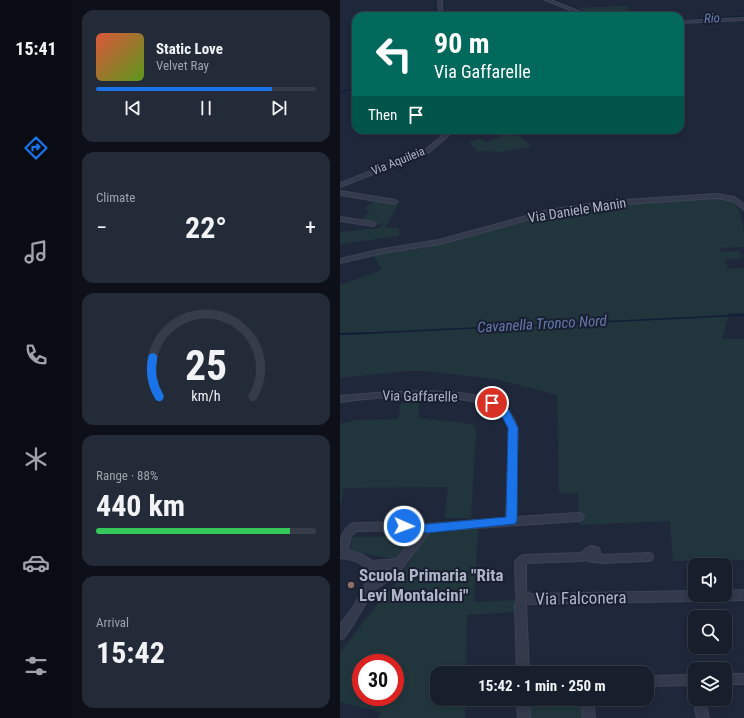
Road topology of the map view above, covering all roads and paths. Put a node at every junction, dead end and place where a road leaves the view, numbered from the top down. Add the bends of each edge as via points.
1 (440, 0) edge
2 (547, 0) edge
3 (441, 12) dead end
4 (578, 12) edge
5 (744, 19) edge
6 (684, 22) edge
7 (447, 134) edge
8 (340, 185) edge
9 (340, 193) edge
10 (396, 202) dead end
11 (744, 208) edge
12 (340, 219) edge
13 (373, 224) dead end
14 (340, 261) edge
15 (340, 399) edge
16 (579, 517) dead end
17 (511, 521) junction
18 (427, 528) junction
19 (341, 554) edge
20 (648, 557) dead end
21 (400, 563) junction
22 (371, 565) junction
23 (370, 588) junction
24 (744, 595) edge
25 (523, 596) junction
26 (340, 634) edge
27 (523, 666) edge
28 (744, 679) edge
29 (654, 680) edge
30 (732, 680) edge
31 (688, 681) edge
32 (523, 706) edge
33 (588, 706) edge
34 (700, 706) edge
35 (524, 718) edge
36 (589, 718) edge
37 (703, 718) edge

1 - 3 street
2 - 4 street
5 - 6 street
7 - 8 street, Via Aquileia via 427,151
9 - 10 street
11 - 14 street, Via Daniele Manin via 739,202 717,196 582,206 537,214 440,242
12 - 13 street
15 - 17 street, Via Gaffarelle via 428,394 479,399 501,408 510,419 513,428
16 - 17 street
17 - 18 street
18 - 19 street via 354,527 346,535
18 - 21 street
19 - 22 street via 364,560
20 - 25 street, Via Falconera via 527,558 520,563 520,590
21 - 22 street
21 - 23 street via 394,571
22 - 23 street via 374,576
23 - 26 street
24 - 25 street, Via Falconera via 530,599
25 - 27 street via 520,605
28 - 30 street
29 - 31 street
32 - 35 street
33 - 36 street
34 - 37 street

